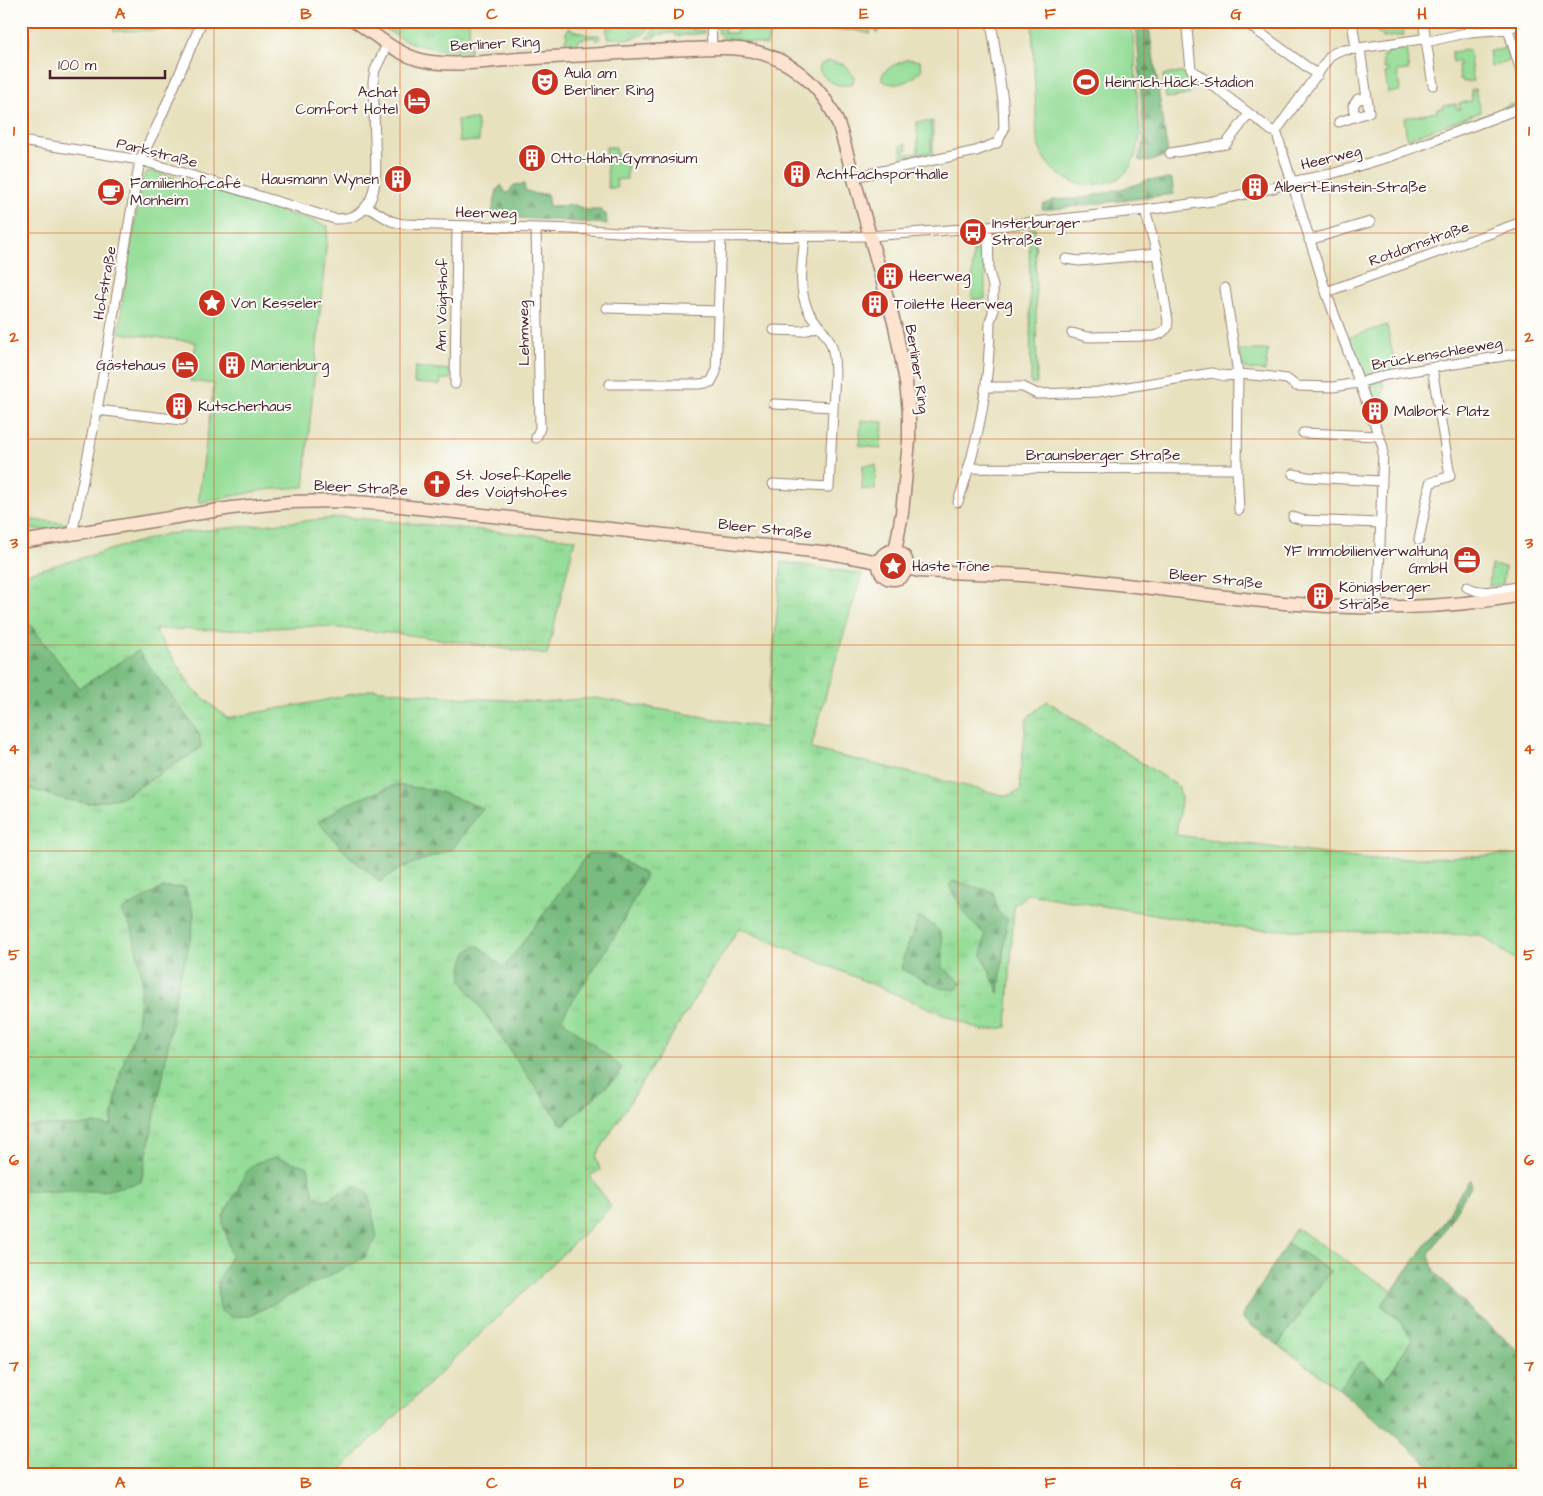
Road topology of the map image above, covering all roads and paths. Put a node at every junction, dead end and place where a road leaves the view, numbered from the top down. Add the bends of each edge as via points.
1 (22, 21) edge
2 (202, 21) edge
3 (355, 21) edge
4 (711, 21) edge
5 (991, 21) edge
6 (1192, 21) edge
7 (1249, 21) edge
8 (1352, 21) edge
9 (1423, 21) edge
10 (1468, 21) edge
11 (1522, 22) edge
12 (1508, 29) junction
13 (1470, 32) junction
14 (1426, 42) junction
15 (388, 44) junction
16 (712, 48) junction
17 (1358, 48) junction
18 (1318, 75) junction
19 (1522, 75) edge
20 (1433, 85) dead end
21 (21, 87) edge
22 (1367, 98) junction
23 (1522, 105) edge
24 (1249, 114) junction
25 (1355, 117) junction
26 (1339, 122) dead end
27 (1276, 131) junction
28 (21, 141) edge
29 (1170, 152) dead end
30 (140, 160) junction
31 (854, 177) junction
32 (1292, 182) junction
33 (366, 206) junction
34 (1145, 210) junction
35 (1370, 222) dead end
36 (1522, 222) edge
37 (457, 226) junction
38 (536, 228) junction
39 (988, 228) junction
40 (804, 236) junction
41 (870, 236) junction
42 (721, 237) junction
43 (1310, 240) junction
44 (1157, 254) junction
45 (1066, 259) dead end
46 (1226, 288) dead end
47 (1326, 292) junction
48 (607, 308) dead end
49 (718, 311) junction
50 (818, 324) junction
51 (774, 330) dead end
52 (1072, 333) dead end
53 (1522, 352) edge
54 (1432, 368) junction
55 (1238, 374) junction
56 (1358, 383) junction
57 (455, 384) dead end
58 (610, 384) dead end
59 (986, 387) junction
60 (774, 404) dead end
61 (833, 407) junction
62 (97, 410) junction
63 (182, 420) dead end
64 (1303, 433) dead end
65 (1379, 436) junction
66 (536, 438) dead end
67 (969, 468) junction
68 (1237, 469) junction
69 (1293, 474) dead end
70 (1382, 481) junction
71 (773, 484) dead end
72 (958, 502) dead end
73 (1239, 510) dead end
74 (1292, 516) dead end
75 (1380, 523) junction
76 (72, 535) junction
77 (1420, 540) dead end
78 (21, 542) edge
79 (895, 552) junction
80 (879, 562) junction
81 (906, 568) junction
82 (1522, 586) edge
83 (1467, 587) dead end
84 (1522, 595) edge
85 (1378, 607) junction

1 - 21 street
2 - 30 street, Hofstraße
3 - 15 street, Berliner Ring
4 - 16 street
5 - 31 street via 1003,101 1004,129 997,143 976,151
6 - 24 street via 1187,30 1191,69
7 - 18 street via 1252,27
8 - 17 street
9 - 14 street
10 - 13 street
11 - 12 street
12 - 13 street
12 - 19 street
13 - 14 street
14 - 17 street via 1422,39
14 - 20 street
15 - 16 street, Berliner Ring via 419,60 449,63
15 - 33 street via 375,70 373,82 376,172 372,198
16 - 31 street, Berliner Ring via 737,48 766,54 789,66 814,86 836,118
17 - 18 street via 1331,55
17 - 22 street
18 - 27 street
22 - 25 street via 1358,99 1353,106
22 - 25 street via 1369,112
23 - 32 street, Heerweg via 1389,157
24 - 27 street
24 - 29 street via 1226,144
25 - 26 street
27 - 32 street
28 - 30 street, Parkstraße
30 - 33 street, Parkstraße via 335,218 351,218
30 - 62 street, Hofstraße
31 - 41 street, Berliner Ring
32 - 34 street, Heerweg via 1213,201
32 - 43 street
33 - 37 street, Heerweg via 402,224
34 - 39 street, Heerweg
34 - 44 street
35 - 43 street
36 - 47 street, Rotdornstraße
37 - 38 street, Heerweg
37 - 57 street, Am Voigtshof
38 - 42 street, Heerweg
38 - 66 street, Lehmweg via 540,428
39 - 41 street, Heerweg
39 - 59 street via 993,312
40 - 41 street, Heerweg
40 - 42 street, Heerweg
40 - 50 street via 804,299
41 - 79 street, Berliner Ring via 896,334 909,413 902,513
42 - 49 street
43 - 47 street
44 - 45 street via 1080,261
44 - 52 street via 1167,328 1153,336
46 - 55 street
47 - 56 street
48 - 49 street
49 - 58 street via 716,372 711,382
50 - 51 street via 803,331
50 - 61 street via 830,341 834,355
53 - 54 street, Brückenschleeweg
54 - 56 street, Brückenschleeweg
54 - 77 street via 1450,476 1430,483
55 - 56 street, Brückenschleeweg via 1287,380 1296,386 1333,387
55 - 59 street, Brückenschleeweg via 1212,373 1098,392 1037,394 1023,387
55 - 68 street
56 - 65 street
59 - 67 street
60 - 61 street
61 - 71 street via 829,487
62 - 63 street
62 - 76 street, Hofstraße
64 - 65 street
65 - 70 street via 1383,448
67 - 68 street, Braunsberger Straße
67 - 72 street
68 - 73 street
69 - 70 street
70 - 75 street
74 - 75 street via 1302,520
75 - 85 street
76 - 78 street, Bleer Straße
76 - 80 street, Bleer Straße via 232,508 340,501 821,552
79 - 80 street via 885,554
79 - 81 street via 905,559
80 - 81 street via 880,570 888,578 899,577
81 - 85 street, Bleer Straße via 1037,576 1299,604
82 - 83 street via 1474,592
84 - 85 street, Bleer Straße via 1458,604

